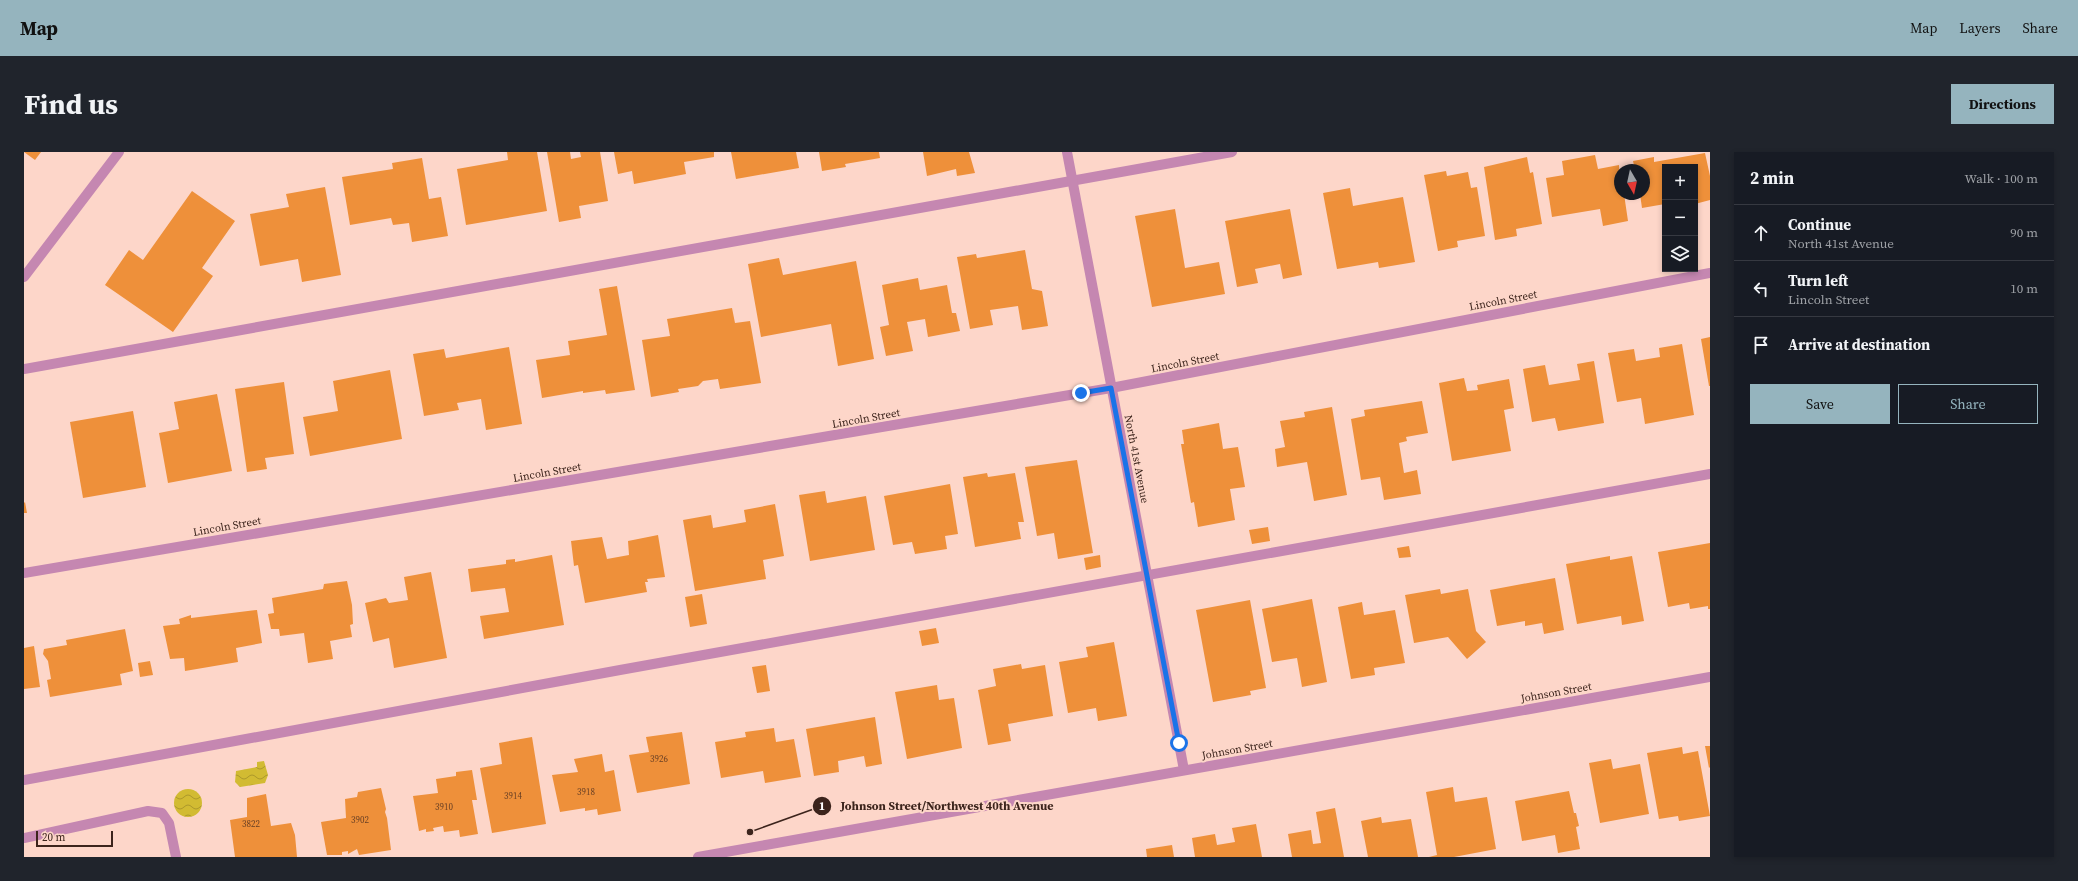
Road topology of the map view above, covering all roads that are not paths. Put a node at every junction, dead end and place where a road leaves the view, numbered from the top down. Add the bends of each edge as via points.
1 (119, 152) edge
2 (1067, 152) edge
3 (1232, 152) edge
4 (1073, 181) junction
5 (1710, 273) edge
6 (24, 277) edge
7 (24, 369) edge
8 (1111, 388) junction
9 (1710, 474) edge
10 (24, 573) edge
11 (1147, 576) junction
12 (1710, 678) edge
13 (1184, 770) junction
14 (24, 780) edge
15 (24, 838) edge
16 (714, 856) edge
17 (176, 857) edge
18 (698, 857) edge

1 - 6 street
2 - 4 street, North 41st Avenue
3 - 4 street
4 - 7 street
4 - 8 street, North 41st Avenue
5 - 8 street, Lincoln Street
8 - 10 street, Lincoln Street
8 - 11 street, North 41st Avenue
9 - 11 street
11 - 13 street, North 41st Avenue
11 - 14 street
12 - 13 street, Johnson Street
13 - 16 street, Johnson Street
15 - 17 street via 148,811 162,813 169,823
16 - 18 street, Johnson Street

